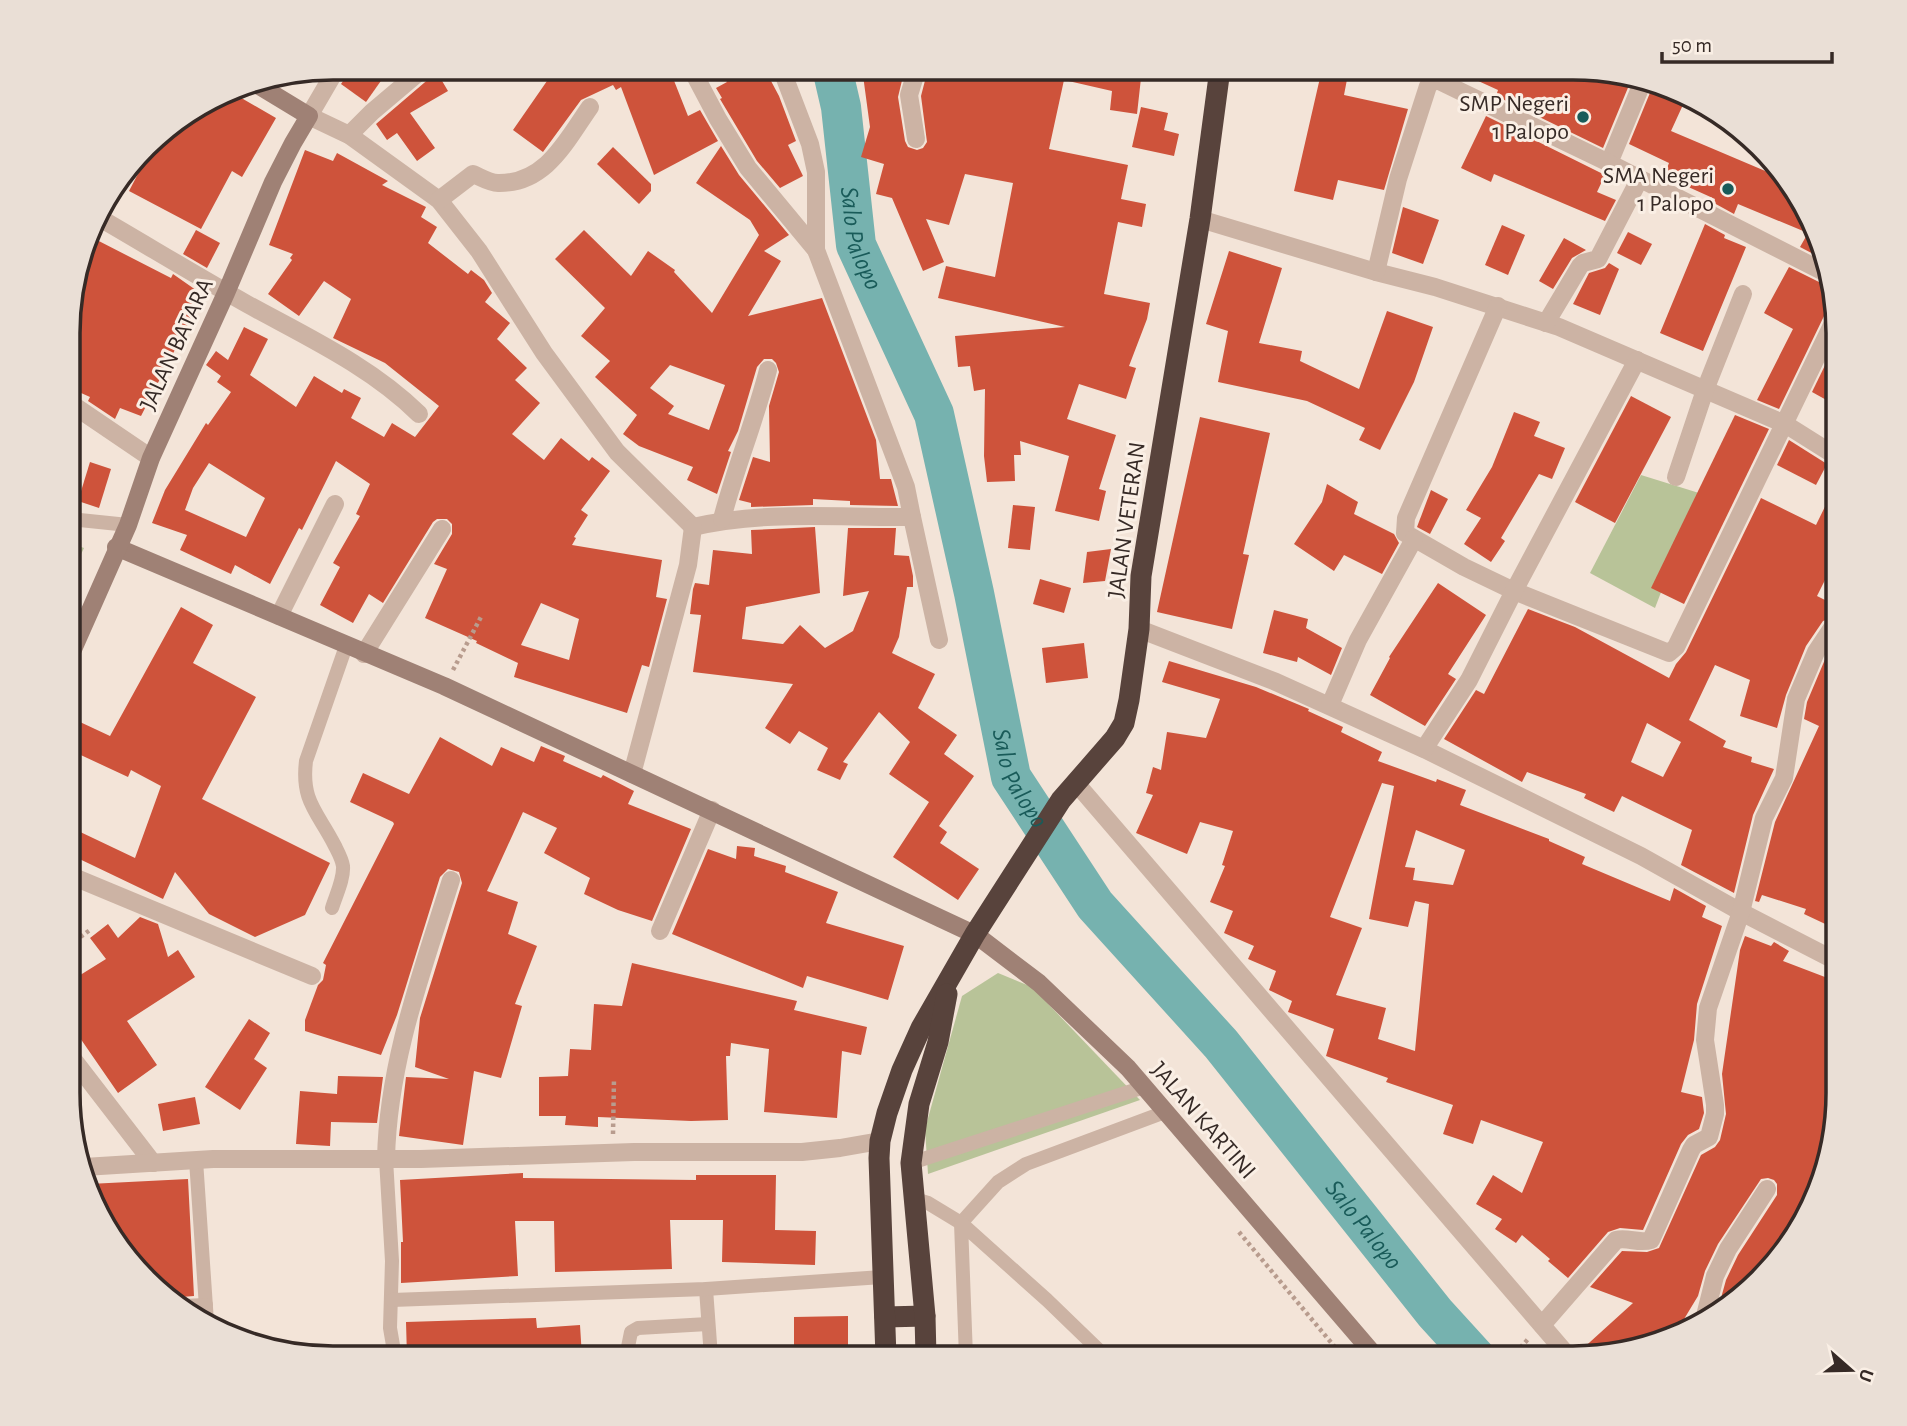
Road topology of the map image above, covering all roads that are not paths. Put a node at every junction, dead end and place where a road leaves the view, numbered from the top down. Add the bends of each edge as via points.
1 (330, 80) edge
2 (411, 80) edge
3 (697, 80) edge
4 (786, 80) edge
5 (913, 80) edge
6 (1219, 80) edge
7 (1434, 80) edge
8 (1437, 80) edge
9 (1640, 89) edge
10 (266, 90) edge
11 (590, 107) dead end
12 (309, 116) junction
13 (349, 135) junction
14 (916, 139) dead end
15 (1609, 163) junction
16 (1639, 180) junction
17 (439, 200) junction
18 (1200, 219) junction
19 (107, 222) edge
20 (816, 250) junction
21 (1818, 269) edge
22 (1376, 272) junction
23 (226, 293) junction
24 (1743, 294) dead end
25 (1498, 306) junction
26 (1546, 323) junction
27 (1826, 338) edge
28 (1637, 360) junction
29 (768, 370) dead end
30 (1705, 390) junction
31 (80, 410) edge
32 (419, 414) dead end
33 (1786, 425) junction
34 (1826, 449) edge
35 (151, 457) junction
36 (1676, 477) dead end
37 (335, 504) dead end
38 (912, 517) junction
39 (722, 519) junction
40 (80, 520) edge
41 (128, 525) junction
42 (693, 527) junction
43 (442, 529) dead end
44 (1414, 539) junction
45 (116, 547) junction
46 (1514, 591) junction
47 (279, 616) junction
48 (1139, 629) junction
49 (80, 632) edge
50 (1826, 636) edge
51 (939, 640) dead end
52 (346, 646) junction
53 (364, 654) junction
54 (1330, 705) junction
55 (1424, 749) junction
56 (632, 774) junction
57 (1076, 783) junction
58 (712, 810) junction
59 (80, 879) edge
60 (451, 880) dead end
61 (332, 908) dead end
62 (1741, 912) junction
63 (660, 931) dead end
64 (975, 934) junction
65 (1826, 956) edge
66 (312, 976) dead end
67 (949, 981) junction
68 (80, 1068) edge
69 (1144, 1087) junction
70 (1165, 1112) junction
71 (880, 1141) junction
72 (386, 1159) junction
73 (196, 1160) junction
74 (153, 1163) junction
75 (911, 1163) junction
76 (92, 1167) edge
77 (1768, 1189) dead end
78 (915, 1199) junction
79 (961, 1223) junction
80 (881, 1277) junction
81 (706, 1289) junction
82 (392, 1300) junction
83 (197, 1305) edge
84 (206, 1305) junction
85 (1706, 1308) edge
86 (206, 1312) edge
87 (925, 1316) junction
88 (885, 1317) junction
89 (708, 1324) junction
90 (1542, 1325) junction
91 (393, 1346) edge
92 (628, 1346) edge
93 (709, 1346) edge
94 (886, 1346) edge
95 (926, 1346) edge
96 (966, 1346) edge
97 (1095, 1346) edge
98 (1367, 1346) edge
99 (1560, 1346) edge

1 - 12 street
2 - 13 street
3 - 20 street via 748,168
4 - 20 street via 816,172
5 - 14 street via 909,95
6 - 18 highway, JALAN VETERAN
7 - 22 street via 1428,86 1398,179
8 - 15 street
9 - 15 street
10 - 12 street
11 - 17 street via 547,167 496,184 472,174
12 - 13 street
12 - 23 street, JALAN BATARA via 292,143
13 - 17 street
15 - 16 street
16 - 21 street
16 - 26 street via 1598,259 1580,266
17 - 42 street via 617,452
18 - 22 street
18 - 48 highway, JALAN VETERAN via 1142,576
19 - 23 street
20 - 38 street via 906,487
22 - 25 street
23 - 32 street via 371,373
23 - 35 street, JALAN BATARA
24 - 30 street
25 - 26 street
25 - 44 street via 1406,518 1405,533
26 - 28 street
27 - 33 street
28 - 30 street
28 - 46 street
29 - 39 street
30 - 33 street
30 - 36 street
31 - 35 street
33 - 34 street
33 - 46 street via 1672,652
35 - 41 street, JALAN BATARA
37 - 47 street
38 - 39 street
38 - 51 street
39 - 42 street
40 - 41 lane
41 - 45 street, JALAN BATARA
42 - 56 street via 688,565
43 - 53 street
44 - 46 street
44 - 54 street via 1358,640
45 - 47 street, JALAN KARTINI
45 - 49 street, JALAN BATARA
46 - 55 street via 1469,680
47 - 52 street, JALAN KARTINI
48 - 54 street
48 - 57 highway, JALAN VETERAN via 1124,723
50 - 62 street via 1796,699 1784,778 1764,818
52 - 53 street, JALAN KARTINI
52 - 61 lane via 306,761 304,779 307,798 343,866
53 - 56 street, JALAN KARTINI
54 - 55 street
55 - 62 street via 1641,856
56 - 58 street, JALAN KARTINI
57 - 64 highway, JALAN VETERAN
57 - 90 street
58 - 63 street
58 - 64 street, JALAN KARTINI
59 - 66 street
60 - 72 street via 407,1019 391,1089
62 - 65 street
62 - 90 street via 1705,1025 1715,1105 1709,1137 1690,1150 1651,1240 1616,1240
64 - 67 highway, JALAN VETERAN
64 - 69 street, JALAN KARTINI via 1039,983
67 - 71 highway, JALAN VETERAN via 902,1070
67 - 75 highway via 938,1042 919,1104
68 - 74 street
69 - 70 street, JALAN KARTINI
69 - 75 lane
70 - 79 lane via 1026,1164 998,1182
70 - 98 street, JALAN KARTINI
71 - 72 street via 802,1152
71 - 80 highway, JALAN VETERAN
72 - 73 street
72 - 82 lane
73 - 74 street
73 - 84 lane
74 - 76 street
75 - 78 highway
77 - 85 street via 1728,1249
78 - 79 lane
78 - 87 highway
79 - 96 lane
79 - 97 lane
80 - 81 lane
80 - 88 highway, JALAN VETERAN
81 - 82 lane
81 - 89 lane
82 - 91 lane
83 - 84 lane
84 - 86 lane
87 - 88 highway
87 - 95 highway
88 - 94 highway, JALAN VETERAN
89 - 92 lane via 638,1328 631,1332
89 - 93 lane
90 - 99 street

